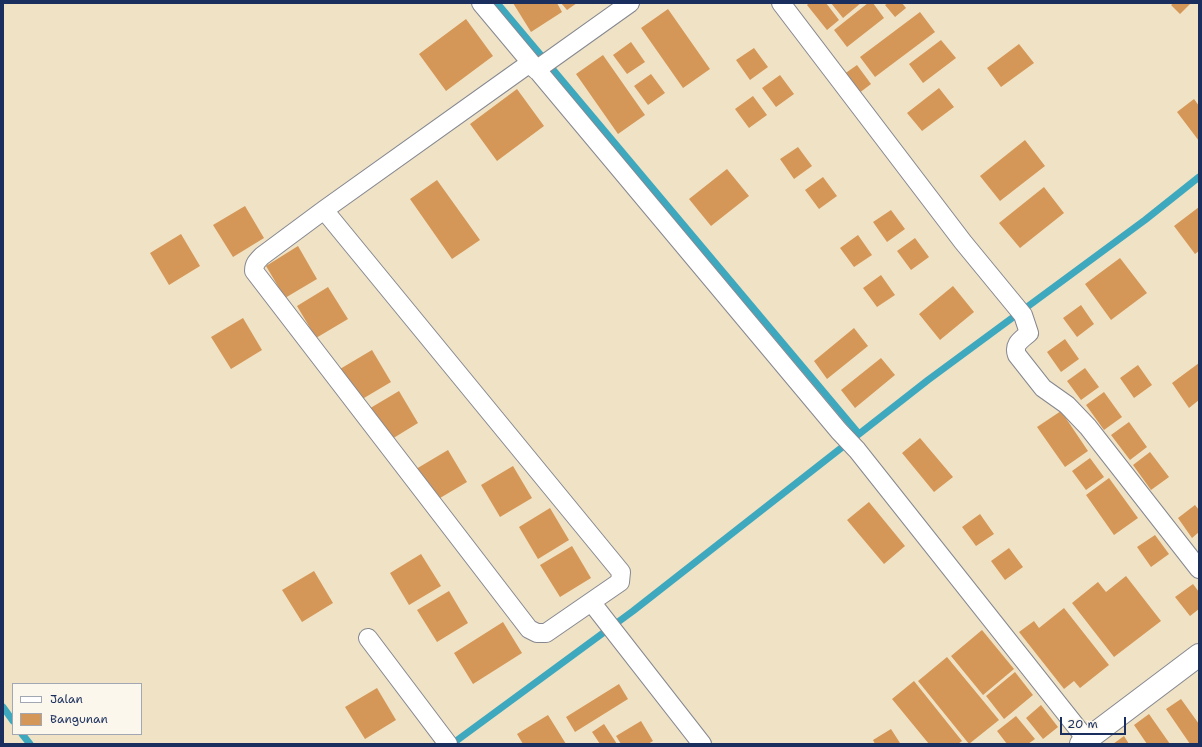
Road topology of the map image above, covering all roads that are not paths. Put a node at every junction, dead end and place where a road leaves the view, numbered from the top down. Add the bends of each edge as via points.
1 (481, 3) edge
2 (630, 3) edge
3 (781, 3) edge
4 (540, 64) junction
5 (324, 210) junction
6 (1199, 569) edge
7 (592, 602) junction
8 (368, 638) dead end
9 (1198, 658) edge
10 (445, 739) edge
11 (1086, 743) edge
12 (702, 744) edge

1 - 4 street
2 - 4 street
3 - 6 street via 963,242 1020,312 1029,333 1016,344 1017,355 1043,388 1067,405 1088,427
4 - 5 street
4 - 11 street via 857,450
5 - 7 street via 621,572 620,582
5 - 7 street via 258,260 254,271 529,629 537,633 546,633
7 - 12 street
8 - 10 street
9 - 11 street

